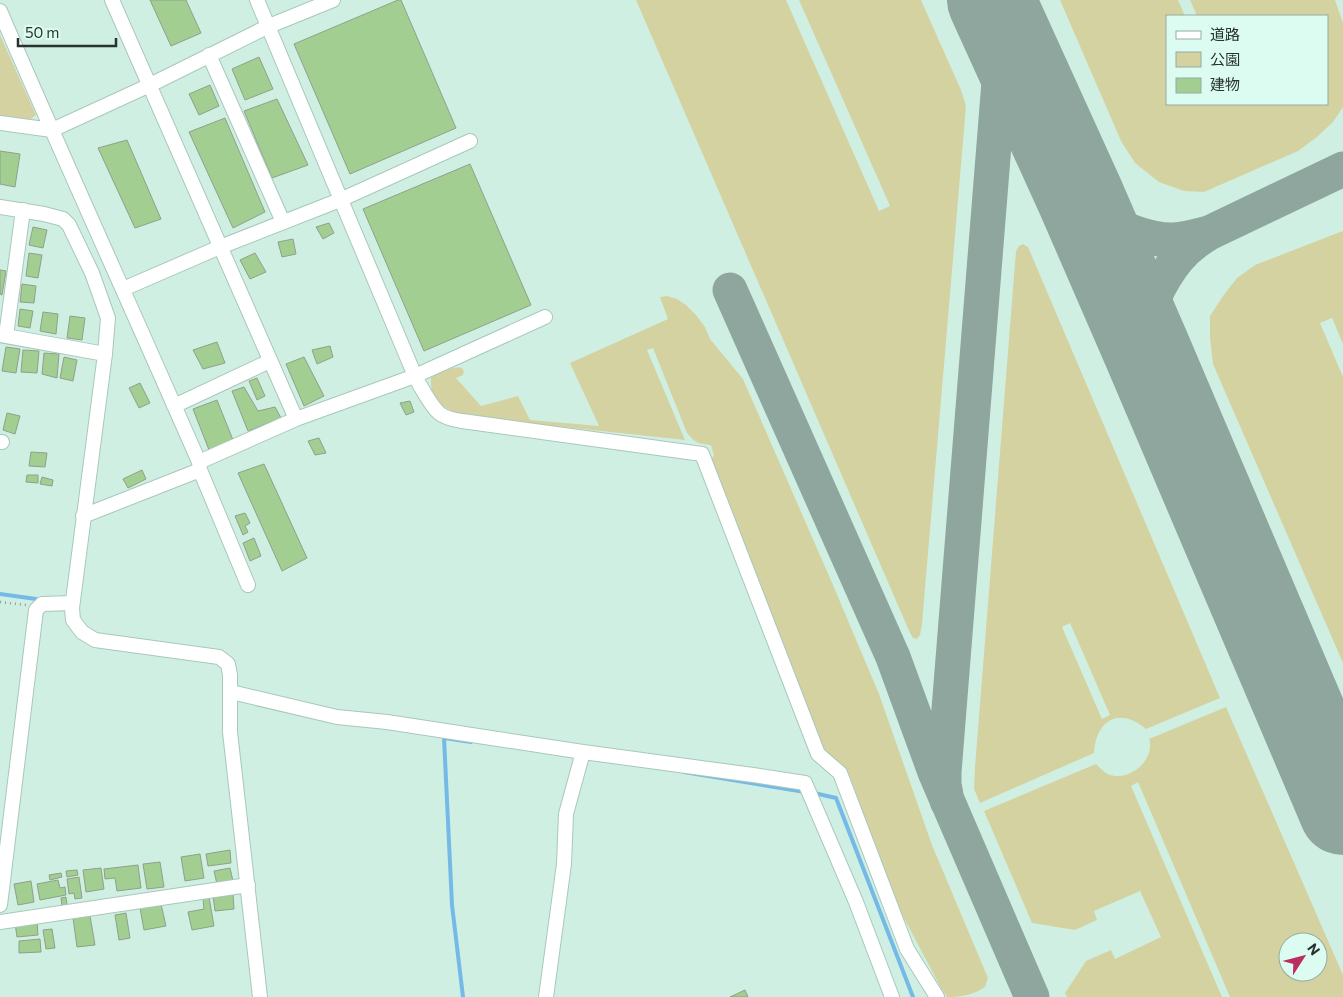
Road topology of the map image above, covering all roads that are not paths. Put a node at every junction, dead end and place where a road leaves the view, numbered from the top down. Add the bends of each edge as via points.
1 (112, 0) edge
2 (257, 0) edge
3 (333, 0) edge
4 (0, 11) edge
5 (268, 26) junction
6 (209, 56) junction
7 (150, 85) junction
8 (0, 123) edge
9 (52, 130) junction
10 (470, 141) dead end
11 (340, 200) junction
12 (0, 207) edge
13 (23, 210) junction
14 (283, 222) junction
15 (220, 247) junction
16 (124, 289) junction
17 (545, 317) dead end
18 (3, 336) edge
19 (104, 354) junction
20 (270, 360) junction
21 (415, 376) junction
22 (174, 406) junction
23 (296, 419) junction
24 (199, 466) junction
25 (83, 516) junction
26 (248, 585) dead end
27 (72, 603) junction
28 (230, 692) junction
29 (583, 752) junction
30 (248, 885) junction
31 (0, 905) edge
32 (0, 922) edge
33 (260, 997) edge
34 (546, 997) edge
35 (892, 997) edge
36 (937, 997) edge

1 - 7 street
2 - 5 street
3 - 5 street
4 - 9 street
5 - 6 street
5 - 11 street
6 - 7 street
6 - 14 street
7 - 9 street
7 - 15 street
8 - 9 street
9 - 16 street
10 - 11 street
11 - 14 street
11 - 21 street
12 - 13 street
13 - 18 street
13 - 19 street via 63,219 69,225 92,273 108,318
14 - 15 street
15 - 16 street
15 - 20 street
16 - 22 street
17 - 21 street
18 - 19 street
19 - 25 street
20 - 22 street
20 - 23 street
21 - 23 street
21 - 36 street via 440,413 450,419 702,454 818,754 840,773 907,949
22 - 24 street
23 - 24 street
24 - 25 street
24 - 26 street
25 - 27 street
27 - 28 street via 73,620 82,632 95,640 219,658 228,664
27 - 31 street via 42,604 36,610
28 - 29 street via 337,717
28 - 30 street via 230,732
29 - 34 street via 566,814 564,864
29 - 35 street via 805,783
30 - 32 street
30 - 33 street

